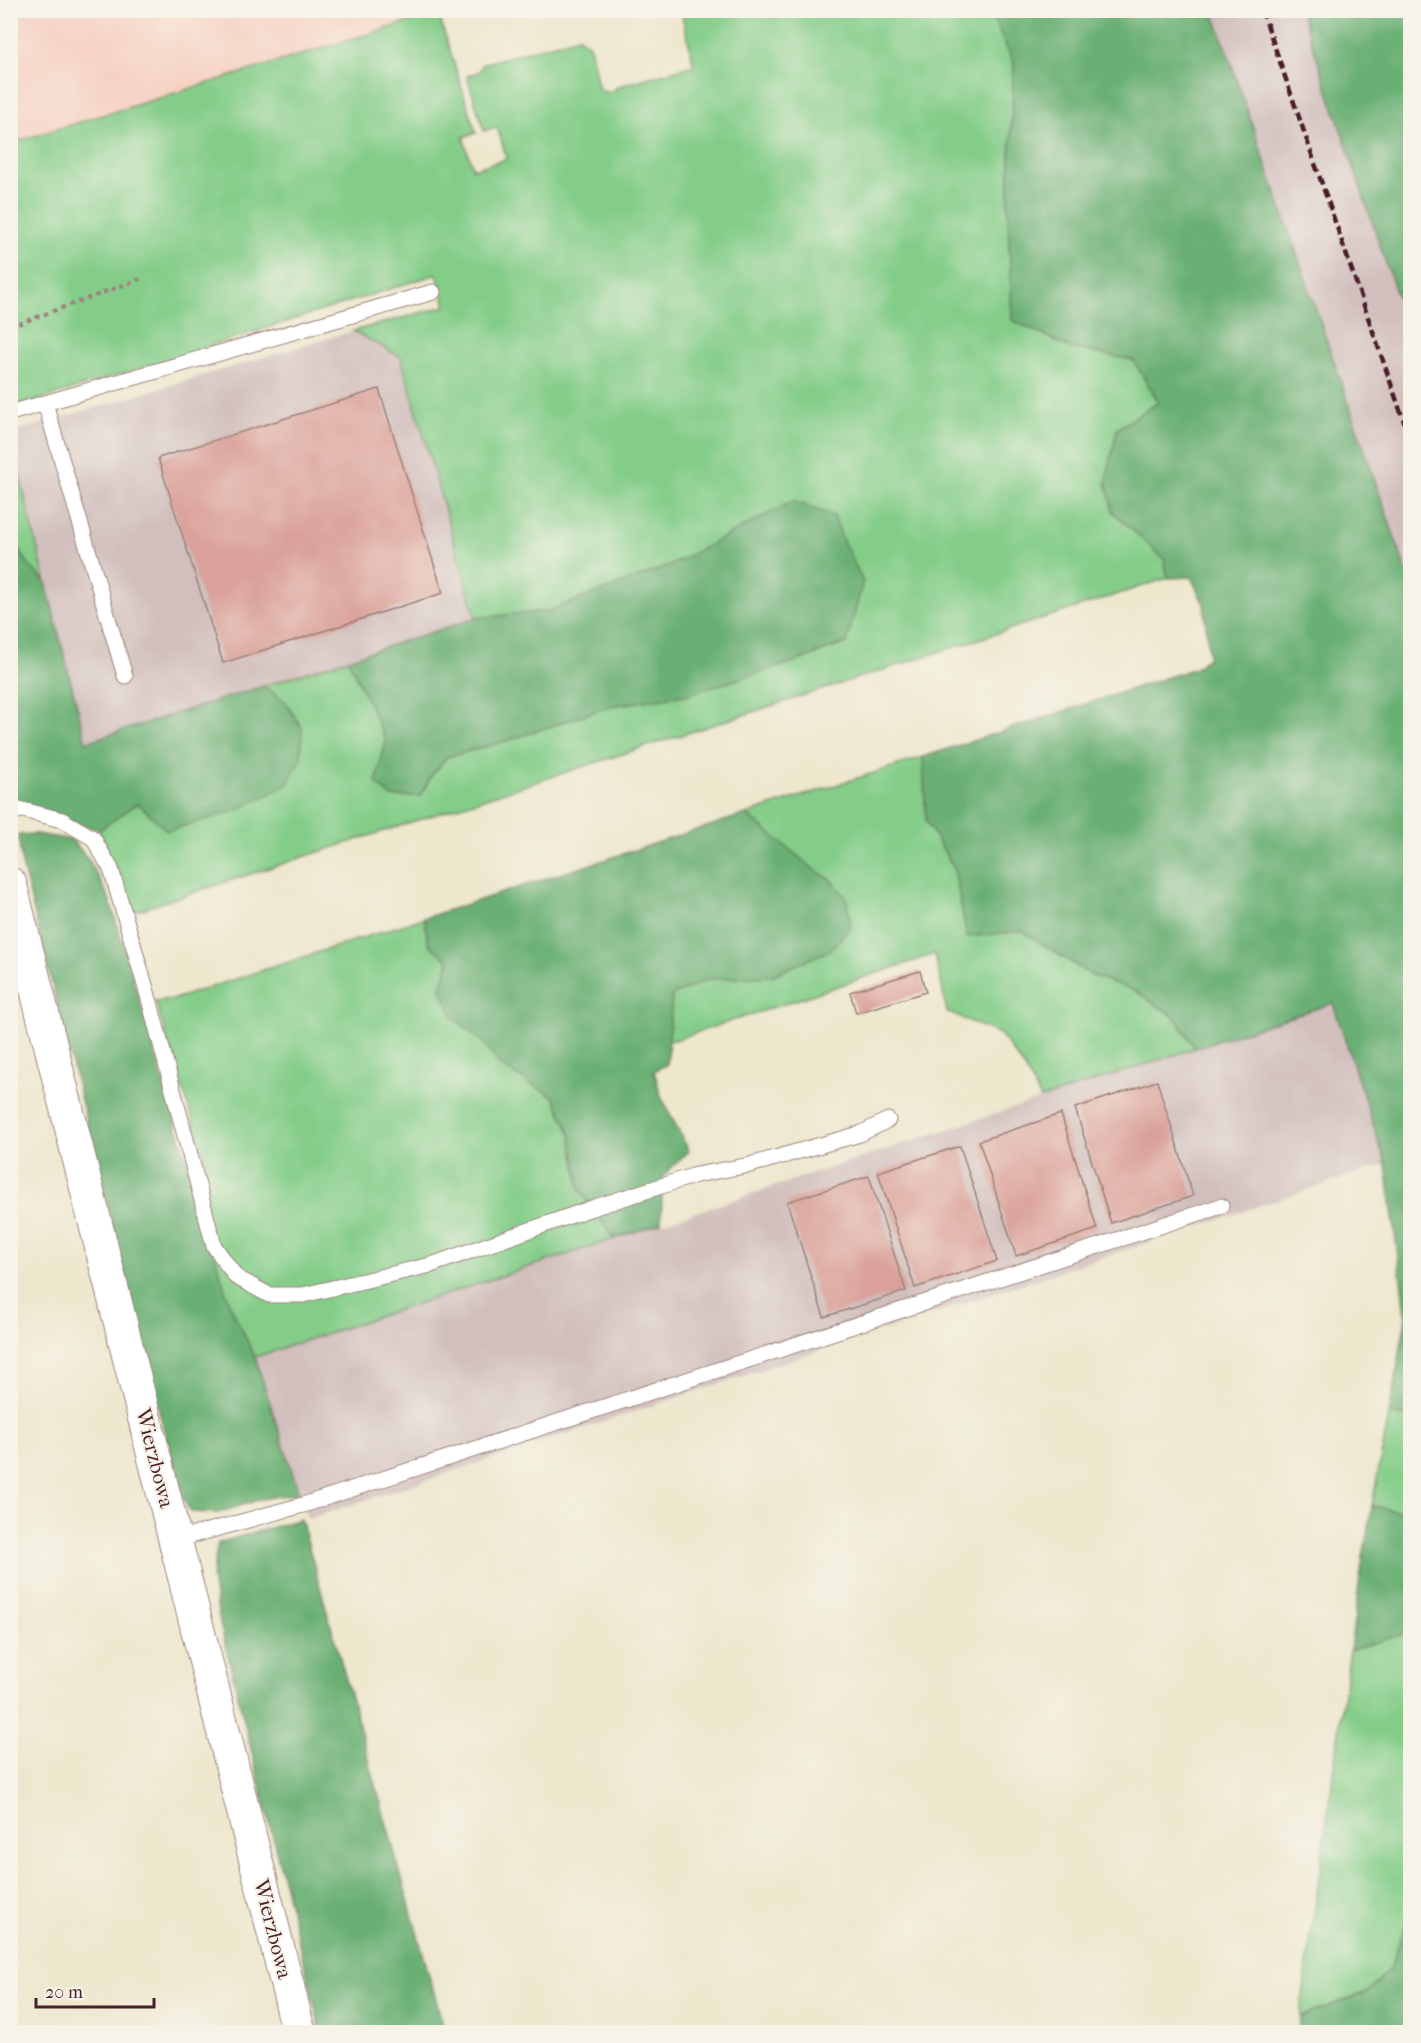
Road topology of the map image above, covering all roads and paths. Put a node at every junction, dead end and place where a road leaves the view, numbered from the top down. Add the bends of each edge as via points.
1 (140, 279) dead end
2 (433, 292) dead end
3 (10, 327) edge
4 (45, 403) junction
5 (10, 413) edge
6 (125, 676) dead end
7 (10, 812) edge
8 (10, 884) edge
9 (888, 1120) dead end
10 (1221, 1206) dead end
11 (175, 1540) junction
12 (299, 2032) edge

1 - 3 path
2 - 4 lane
4 - 5 lane
4 - 6 lane
7 - 9 lane via 23,810 62,820 93,838 111,868 214,1246 236,1277 269,1295 303,1295 431,1264 696,1175 750,1165 860,1134
8 - 11 street, Wierzbowa
10 - 11 lane via 303,1505
11 - 12 street, Wierzbowa

